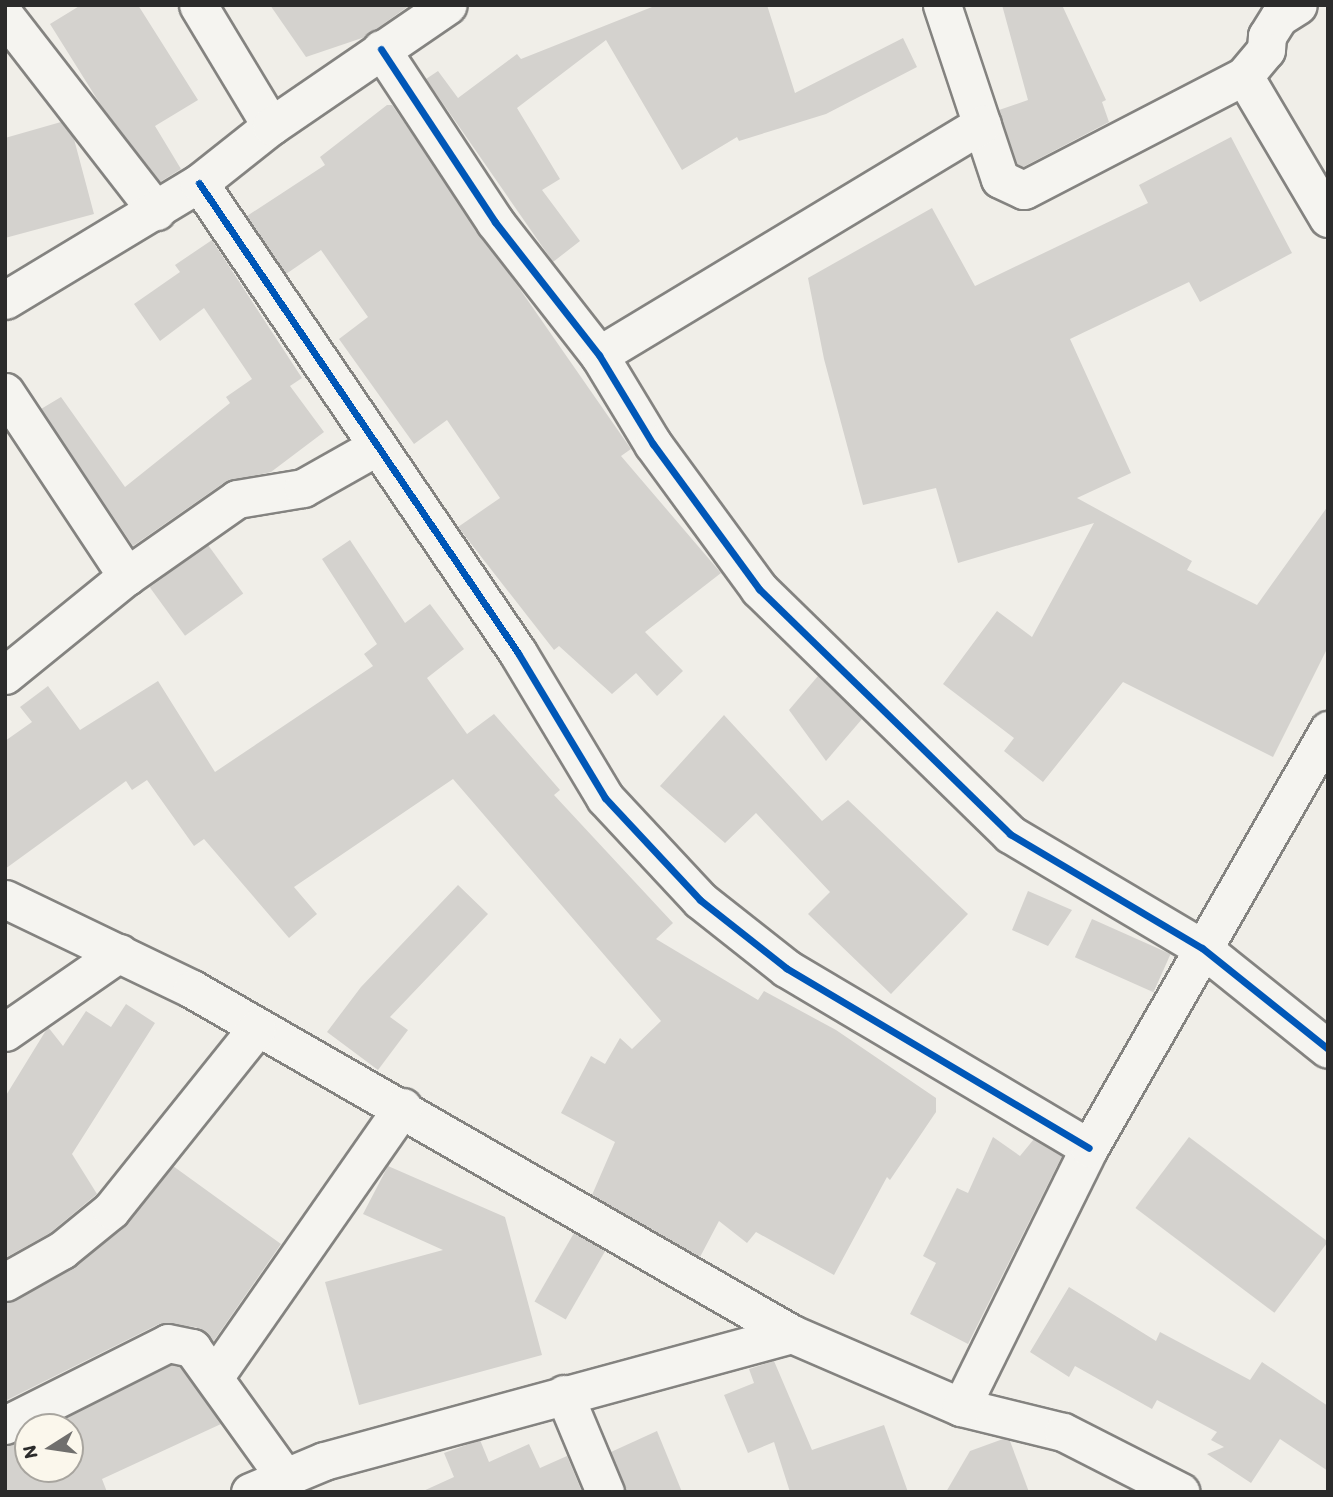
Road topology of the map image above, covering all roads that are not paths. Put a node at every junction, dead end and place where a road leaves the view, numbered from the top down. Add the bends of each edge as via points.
1 (198, 5) edge
2 (447, 5) edge
3 (942, 5) edge
4 (1298, 5) edge
5 (5, 16) edge
6 (381, 49) junction
7 (1244, 76) junction
8 (982, 124) junction
9 (271, 126) junction
10 (199, 183) junction
11 (156, 211) junction
12 (1328, 218) edge
13 (5, 300) edge
14 (599, 355) junction
15 (5, 392) edge
16 (374, 448) junction
17 (127, 576) junction
18 (5, 675) edge
19 (1328, 730) edge
20 (5, 900) edge
21 (1202, 948) junction
22 (119, 953) junction
23 (257, 1028) junction
24 (5, 1032) edge
25 (1328, 1049) edge
26 (403, 1107) junction
27 (1089, 1148) junction
28 (5, 1282) edge
29 (792, 1334) junction
30 (215, 1376) junction
31 (564, 1394) junction
32 (961, 1407) junction
33 (5, 1425) edge
34 (260, 1487) edge
35 (605, 1492) edge
36 (1181, 1492) edge

1 - 9 street
2 - 6 street
3 - 8 street
4 - 7 street via 1279,17 1267,36 1266,50
5 - 11 street
6 - 9 street
6 - 14 street via 495,222
7 - 8 street via 1024,190 1000,179
7 - 12 street
8 - 14 street
9 - 10 street
10 - 11 street
10 - 16 street
11 - 13 street
14 - 21 street via 661,455 759,589 978,807 1010,835
15 - 17 street
16 - 17 street via 303,488 237,499
16 - 27 street via 518,653 606,797 700,900 818,989
17 - 18 street
19 - 21 street
20 - 22 street
21 - 25 street
21 - 27 street
22 - 23 street
22 - 24 street
23 - 26 street
23 - 28 street via 111,1210 62,1250
26 - 29 street
26 - 30 street
27 - 32 street
29 - 31 street
29 - 32 street
30 - 33 street via 192,1348 168,1343
30 - 34 street
31 - 34 street
31 - 35 street
32 - 36 street via 1063,1432

